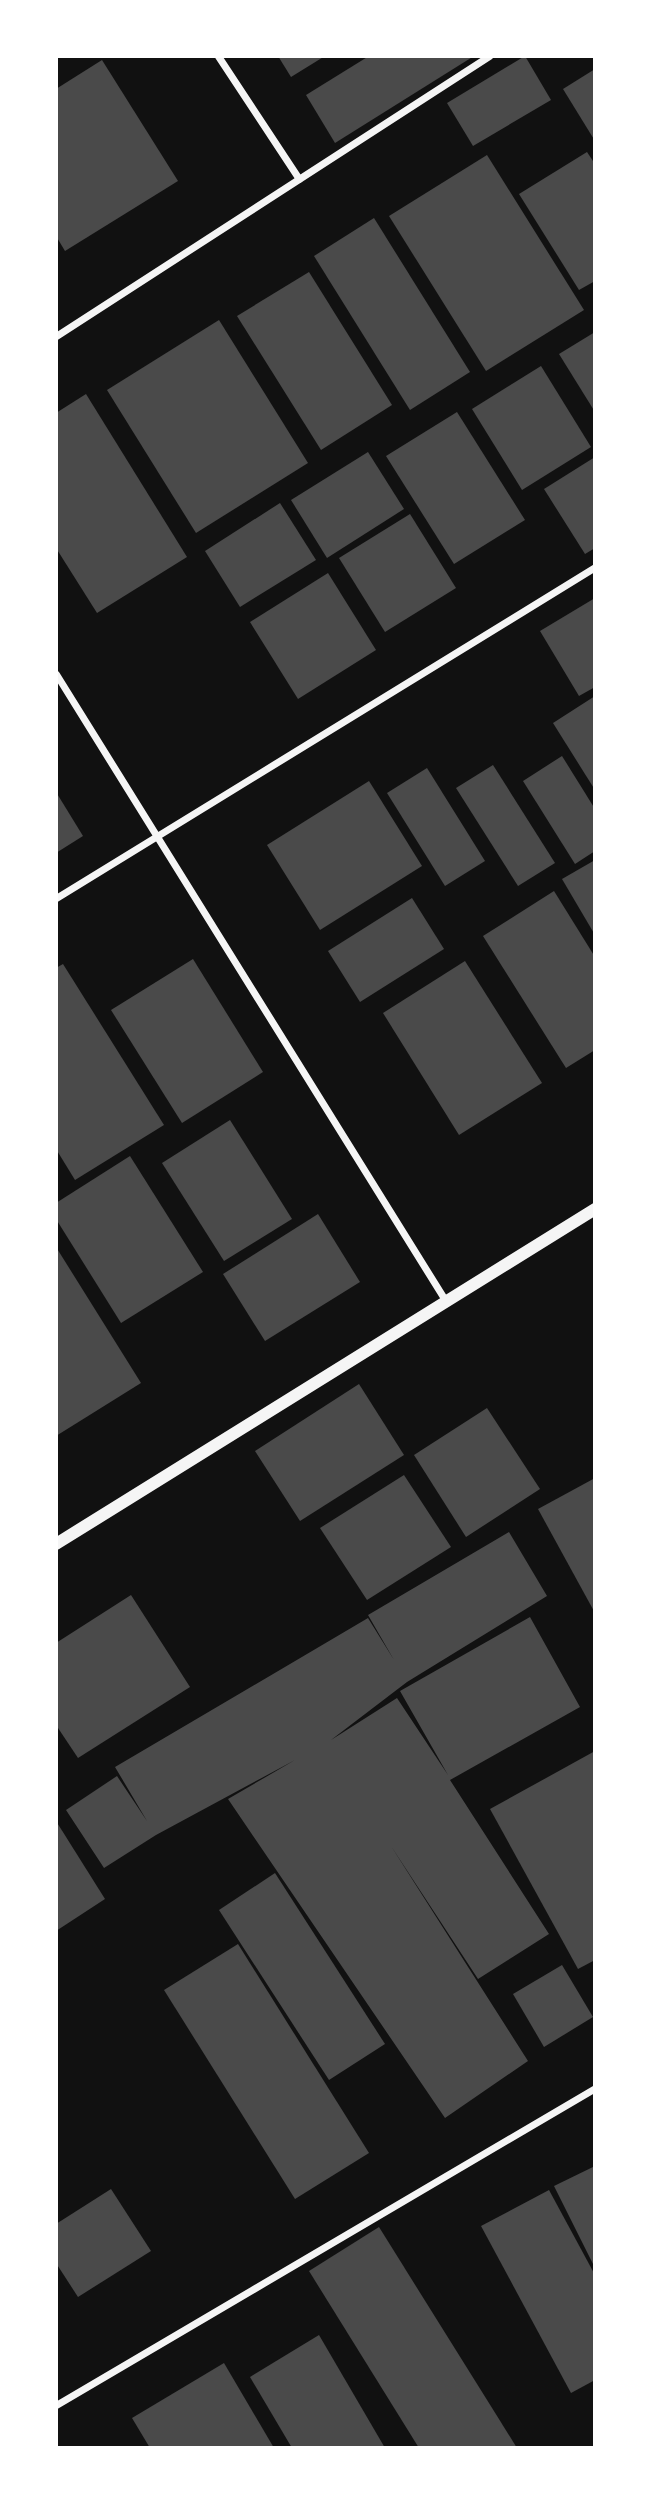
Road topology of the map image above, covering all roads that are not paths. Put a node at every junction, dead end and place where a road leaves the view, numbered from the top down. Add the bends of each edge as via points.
1 (218, 56) edge
2 (489, 56) edge
3 (299, 179) junction
4 (56, 336) edge
5 (595, 567) edge
6 (56, 674) edge
7 (156, 836) junction
8 (56, 898) edge
9 (595, 1209) edge
10 (445, 1300) junction
11 (56, 1544) edge
12 (595, 2088) edge
13 (56, 2405) edge

1 - 3 street
2 - 3 street
3 - 4 street
5 - 7 street
6 - 7 street
7 - 8 street
7 - 10 street
9 - 10 street
10 - 11 street
12 - 13 street

